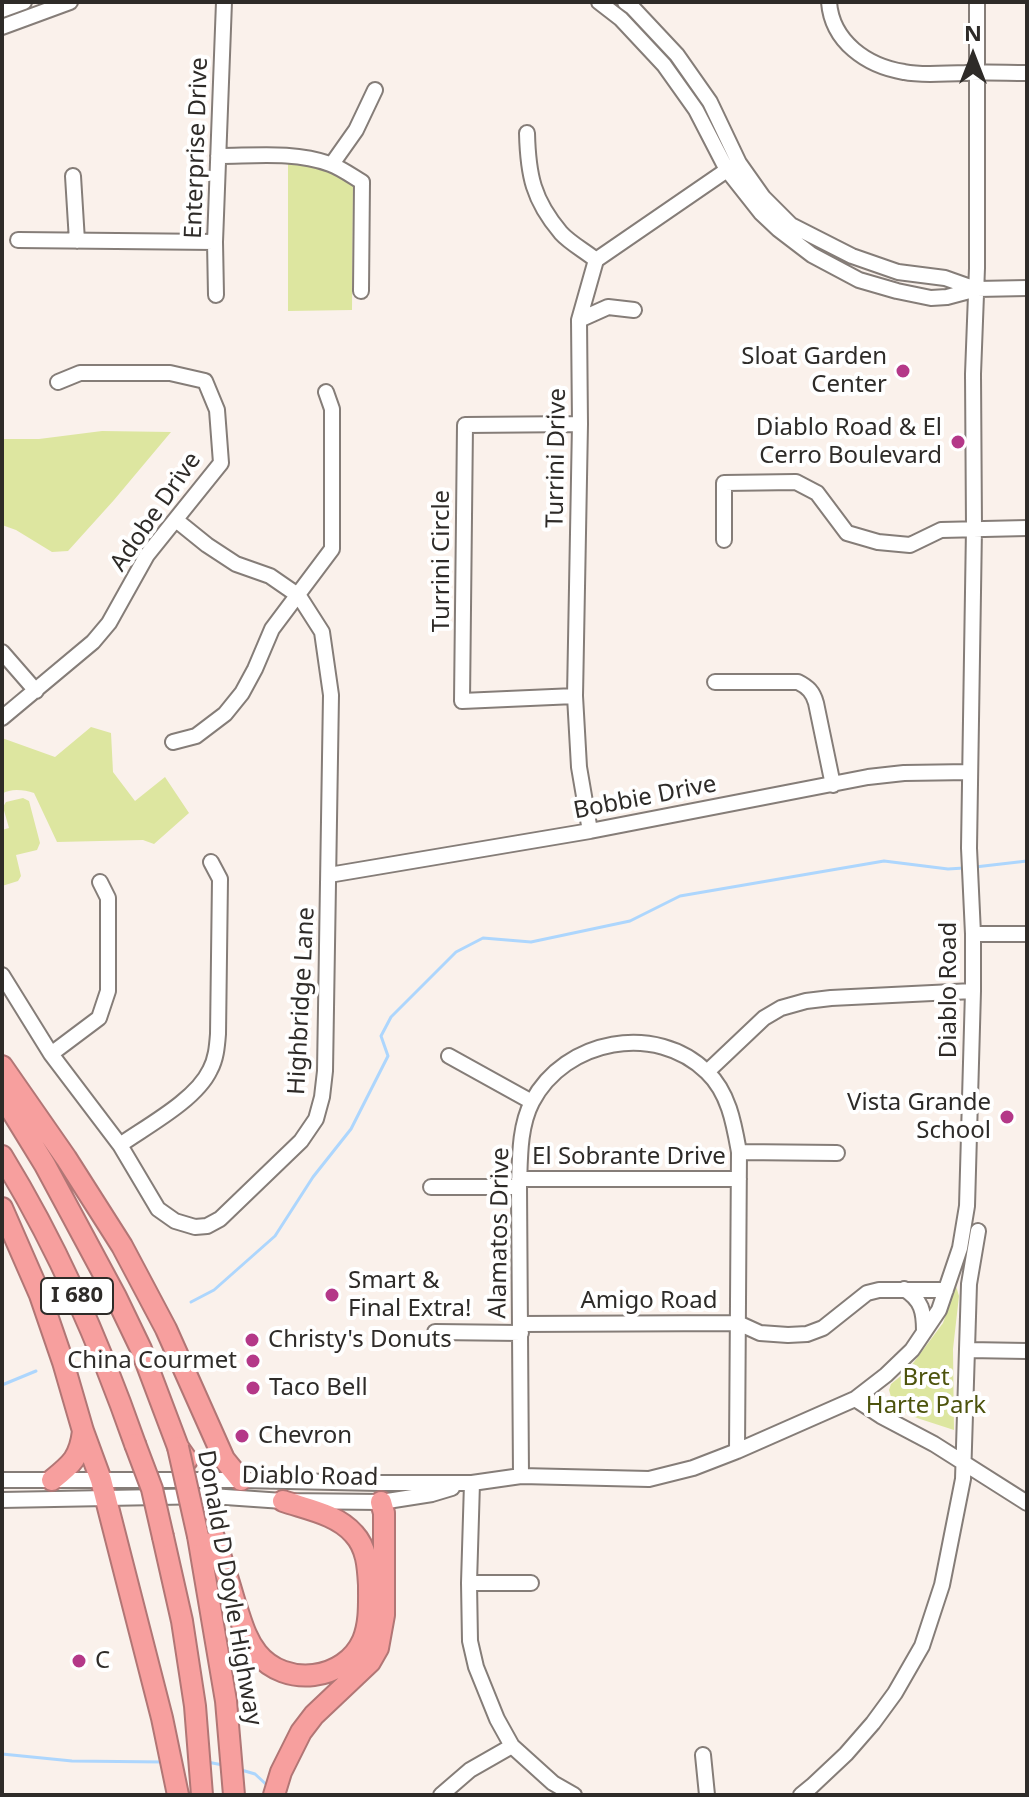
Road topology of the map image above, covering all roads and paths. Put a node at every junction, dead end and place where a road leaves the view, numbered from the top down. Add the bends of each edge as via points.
1 (24, 2) edge
2 (70, 2) edge
3 (224, 2) edge
4 (599, 2) edge
5 (625, 2) edge
6 (829, 2) edge
7 (977, 2) edge
8 (2, 10) edge
9 (2, 27) edge
10 (977, 72) junction
11 (1027, 73) edge
12 (375, 90) dead end
13 (527, 133) dead end
14 (218, 156) junction
15 (332, 164) junction
16 (733, 166) junction
17 (73, 176) dead end
18 (18, 240) dead end
19 (77, 241) junction
20 (215, 242) junction
21 (596, 260) junction
22 (1027, 288) edge
23 (977, 289) junction
24 (361, 291) dead end
25 (216, 295) dead end
26 (634, 310) dead end
27 (579, 320) junction
28 (58, 382) dead end
29 (326, 392) dead end
30 (580, 424) junction
31 (176, 520) junction
32 (974, 528) junction
33 (1027, 528) edge
34 (724, 540) dead end
35 (299, 596) junction
36 (2, 652) edge
37 (715, 682) dead end
38 (36, 691) junction
39 (575, 696) junction
40 (2, 718) edge
41 (173, 742) dead end
42 (970, 772) junction
43 (833, 785) junction
44 (590, 831) junction
45 (211, 862) dead end
46 (329, 875) junction
47 (100, 882) dead end
48 (973, 934) junction
49 (1027, 934) edge
50 (2, 975) edge
51 (973, 991) junction
52 (51, 1054) junction
53 (449, 1056) dead end
54 (2, 1066) edge
55 (707, 1072) junction
56 (2, 1095) edge
57 (532, 1102) junction
58 (120, 1145) junction
59 (739, 1152) junction
60 (837, 1153) dead end
61 (2, 1156) edge
62 (739, 1179) junction
63 (519, 1183) junction
64 (431, 1187) dead end
65 (2, 1208) edge
66 (978, 1231) dead end
67 (904, 1289) junction
68 (946, 1290) junction
69 (738, 1323) junction
70 (521, 1328) junction
71 (924, 1331) junction
72 (435, 1332) dead end
73 (968, 1350) junction
74 (1027, 1351) edge
75 (855, 1399) junction
76 (83, 1431) junction
77 (737, 1451) junction
78 (963, 1462) junction
79 (521, 1476) junction
80 (2, 1480) edge
81 (52, 1480) junction
82 (241, 1480) junction
83 (472, 1483) junction
84 (103, 1489) junction
85 (380, 1493) junction
86 (2, 1500) edge
87 (283, 1501) junction
88 (1026, 1501) edge
89 (203, 1529) junction
90 (469, 1583) junction
91 (531, 1583) dead end
92 (512, 1746) junction
93 (703, 1755) dead end
94 (810, 1792) edge
95 (178, 1795) edge
96 (202, 1795) edge
97 (234, 1795) edge
98 (274, 1795) edge
99 (441, 1795) edge
100 (574, 1795) edge
101 (707, 1795) edge

1 - 8 street
2 - 9 street
3 - 14 street, Enterprise Drive
4 - 16 street via 664,65
5 - 16 street via 677,55 710,102
6 - 10 street via 839,34 878,66 906,73
7 - 10 street, Diablo Road
10 - 11 street
10 - 23 street, Diablo Road
12 - 15 street
13 - 21 street via 528,168 538,200 562,235
14 - 15 street via 282,156
14 - 20 street, Enterprise Drive
15 - 24 street via 362,182
16 - 21 street
16 - 23 street via 808,236 898,272 945,278
16 - 23 street via 761,213 843,273 931,298
17 - 19 street
18 - 19 street
19 - 20 street
20 - 25 street, Enterprise Drive
21 - 27 street, Turrini Drive
22 - 23 street
23 - 32 street, Diablo Road
26 - 27 street via 608,307
27 - 30 street, Turrini Drive
28 - 31 street, Adobe Drive via 80,373 170,373 205,381 217,410 221,463
29 - 35 street via 332,409 332,549
30 - 39 street, Turrini Drive
30 - 39 street, Turrini Circle via 465,425 462,701
31 - 35 street, Highbridge Lane via 236,564 270,576
31 - 38 street, Adobe Drive via 147,555 109,623
32 - 33 street
32 - 34 street via 941,530 910,545 878,542 847,533 817,493 796,482 724,483
32 - 42 street, Diablo Road
35 - 41 street via 272,629 249,681 225,714 196,736
35 - 46 street, Highbridge Lane via 322,632 331,695
36 - 38 street
37 - 43 street via 798,682 808,687
38 - 40 street, Adobe Drive
39 - 44 street, Turrini Drive
42 - 43 street, Bobbie Drive via 904,773
42 - 48 street, Diablo Road
43 - 44 street, Bobbie Drive
44 - 46 street, Bobbie Drive
45 - 58 street via 220,879 218,1034 212,1067 189,1097
46 - 58 street, Highbridge Lane via 325,1071 316,1119 301,1141 230,1211 214,1223 195,1227 158,1209
47 - 52 street via 108,898 108,991 99,1018
48 - 49 street
48 - 51 street, Diablo Road
50 - 52 street, Highbridge Lane
51 - 55 street via 831,998 781,1008
51 - 68 street, Diablo Road via 967,1206
52 - 58 street, Highbridge Lane
53 - 57 street
54 - 82 highway via 122,1246 224,1459
55 - 57 street, Alamatos Drive via 668,1049 645,1043 608,1045 555,1072
55 - 59 street, Alamatos Drive via 732,1116
56 - 89 highway, Donald D Doyle Highway / I 680, bridge via 45,1165 141,1349 182,1453
57 - 63 street, Alamatos Drive via 524,1123
59 - 60 street
59 - 62 street, Alamatos Drive
61 - 96 highway, I 680, bridge via 85,1312 152,1489 182,1621
62 - 63 street, El Sobrante Drive
62 - 69 street, Alamatos Drive
63 - 64 street, El Sobrante Drive
63 - 70 street, Alamatos Drive
65 - 76 highway via 40,1295
66 - 73 street via 969,1284
67 - 68 street, Amigo Road
67 - 69 street, Amigo Road via 867,1293 823,1328 807,1334 760,1333
67 - 71 street via 920,1301
68 - 71 street, Diablo Road
69 - 70 street, Amigo Road
69 - 77 street, Alamatos Drive
70 - 72 street, Amigo Road
70 - 79 street, Alamatos Drive
71 - 75 street, Diablo Road via 912,1350
73 - 74 street
73 - 78 street
75 - 77 street, Diablo Road
75 - 78 street
76 - 81 highway via 81,1450
76 - 84 highway
77 - 79 street, Diablo Road via 649,1479
78 - 88 street
78 - 94 street via 942,1585 922,1646 873,1723
79 - 83 street, Diablo Road
80 - 81 street, Diablo Road
81 - 84 street, Diablo Road
82 - 84 street, Diablo Road
82 - 85 street, Diablo Road
83 - 85 street, Diablo Road via 432,1494
83 - 90 street
84 - 86 street, Diablo Road
84 - 87 street, Diablo Road
84 - 95 highway
85 - 87 street, Diablo Road
85 - 98 highway via 384,1615 378,1648 357,1676 314,1715 292,1748
87 - 89 highway via 345,1525 367,1559 369,1618 363,1640 346,1663 321,1674 281,1671 259,1655
89 - 97 highway, Donald D Doyle Highway / I 680
90 - 91 street
90 - 92 street via 472,1655
92 - 99 street via 470,1770
92 - 100 street
93 - 101 street

